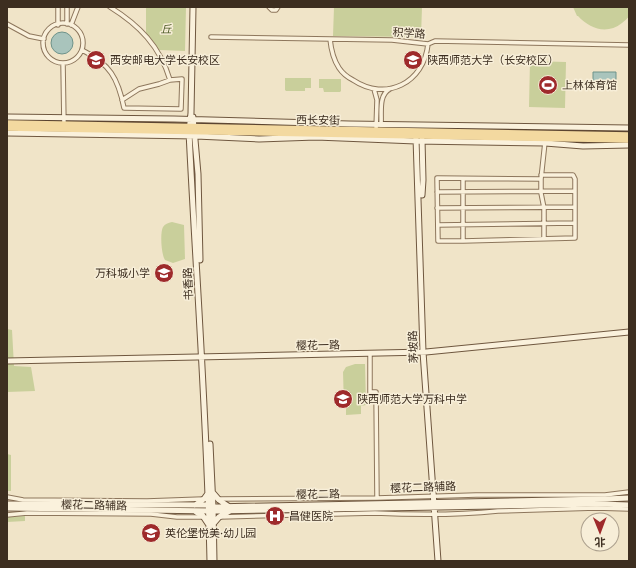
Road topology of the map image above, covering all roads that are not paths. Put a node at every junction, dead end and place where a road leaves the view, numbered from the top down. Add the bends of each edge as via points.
1 (58, 7) edge
2 (67, 7) edge
3 (78, 7) edge
4 (110, 7) edge
5 (194, 7) edge
6 (269, 7) edge
7 (278, 7) edge
8 (7, 24) edge
9 (58, 25) junction
10 (69, 25) junction
11 (210, 37) dead end
12 (44, 39) junction
13 (330, 39) junction
14 (428, 44) junction
15 (629, 46) edge
16 (82, 50) junction
17 (63, 63) junction
18 (170, 80) junction
19 (396, 87) junction
20 (374, 89) junction
21 (122, 100) junction
22 (7, 117) edge
23 (64, 117) junction
24 (192, 119) junction
25 (7, 123) edge
26 (64, 127) junction
27 (379, 127) junction
28 (7, 128) edge
29 (629, 128) edge
30 (193, 132) junction
31 (7, 133) edge
32 (629, 135) edge
33 (419, 136) junction
34 (629, 140) edge
35 (545, 141) junction
36 (629, 145) edge
37 (541, 177) junction
38 (463, 179) junction
39 (575, 191) junction
40 (437, 192) junction
41 (463, 192) junction
42 (541, 192) junction
43 (575, 207) junction
44 (438, 208) junction
45 (463, 208) junction
46 (544, 208) junction
47 (544, 223) junction
48 (575, 223) junction
49 (438, 225) junction
50 (463, 225) junction
51 (544, 239) junction
52 (463, 241) junction
53 (629, 332) edge
54 (425, 352) junction
55 (370, 354) junction
56 (204, 357) junction
57 (7, 361) edge
58 (629, 492) edge
59 (211, 493) junction
60 (7, 497) edge
61 (377, 498) junction
62 (629, 498) edge
63 (204, 499) junction
64 (218, 499) junction
65 (435, 501) junction
66 (7, 504) edge
67 (629, 505) edge
68 (7, 508) edge
69 (194, 508) junction
70 (211, 508) junction
71 (230, 509) junction
72 (629, 510) edge
73 (436, 513) junction
74 (7, 515) edge
75 (204, 517) junction
76 (219, 517) junction
77 (211, 524) junction
78 (210, 561) edge
79 (214, 561) edge
80 (440, 561) edge

1 - 9 street
2 - 10 street
3 - 10 street
4 - 18 street via 126,17 148,38 165,65
5 - 24 main road, 书香路
6 - 7 street via 272,10
8 - 12 street via 29,36
9 - 10 street
9 - 12 street via 49,30
10 - 16 street via 80,33
11 - 13 street, 积学路
12 - 17 street via 49,57
13 - 14 street, 积学路 via 392,40
13 - 20 street via 332,54 338,68 361,86
14 - 15 street, 积学路 via 434,41
14 - 19 street via 419,71
16 - 17 street via 73,60
16 - 21 street via 108,68 117,83
17 - 23 street
18 - 21 street via 139,88
18 - 21 street via 182,79 181,109 124,108
19 - 20 street
19 - 27 street via 388,90 382,97
20 - 27 street
22 - 23 main road
23 - 24 main road
23 - 26 street
24 - 27 main road
24 - 30 main road, 书香路
25 - 26 main road, 西长安街
26 - 28 main road, 西长安街
26 - 30 main road, 西长安街
27 - 29 main road
27 - 30 main road, 西长安街
27 - 33 main road, 西长安街
30 - 31 main road
30 - 33 main road, 西长安街
30 - 56 main road, 书香路
32 - 33 main road, 西长安街
33 - 35 main road, 西长安街
33 - 54 main road, 茅坡路
34 - 35 main road, 西长安街
35 - 36 main road via 583,146
35 - 37 street
37 - 38 street
37 - 39 street via 573,175
37 - 42 street
38 - 40 street via 437,178
38 - 41 street
39 - 42 street
39 - 43 street
40 - 41 street
40 - 44 street
41 - 42 street
41 - 45 street
42 - 46 street
43 - 46 street
43 - 48 street
44 - 45 street
44 - 49 street
45 - 46 street
45 - 50 street
46 - 47 street
47 - 48 street
47 - 50 street
47 - 51 street
48 - 51 street via 575,238
49 - 50 street
49 - 52 street via 438,241
50 - 52 street
51 - 52 street
53 - 54 main road, 樱花一路
54 - 55 main road, 樱花一路
54 - 65 main road, 茅坡路
55 - 56 main road, 樱花一路
55 - 61 street via 370,392 376,392
56 - 57 main road, 樱花一路
56 - 59 main road, 书香路
58 - 65 street, 樱花二路辅路
59 - 63 main road
59 - 64 main road
59 - 70 main road, 书香路
60 - 63 street, 樱花二路辅路 via 23,500
61 - 64 street, 樱花二路辅路
61 - 65 street, 樱花二路辅路
62 - 65 main road, 樱花二路
63 - 69 main road
64 - 71 main road
65 - 67 main road, 樱花二路
65 - 71 main road, 樱花二路
65 - 73 main road, 茅坡路
66 - 69 main road, 樱花二路
68 - 69 main road, 樱花二路
69 - 70 main road, 樱花二路
69 - 75 main road
70 - 71 main road, 樱花二路
70 - 77 main road, 书香路
71 - 76 main road
72 - 73 street via 596,508
73 - 76 street via 375,512
73 - 80 main road, 茅坡路
74 - 75 street, 樱花二路辅路 via 151,514
75 - 77 main road
76 - 77 main road
77 - 78 main road, 书香路
77 - 79 main road, 书香路

